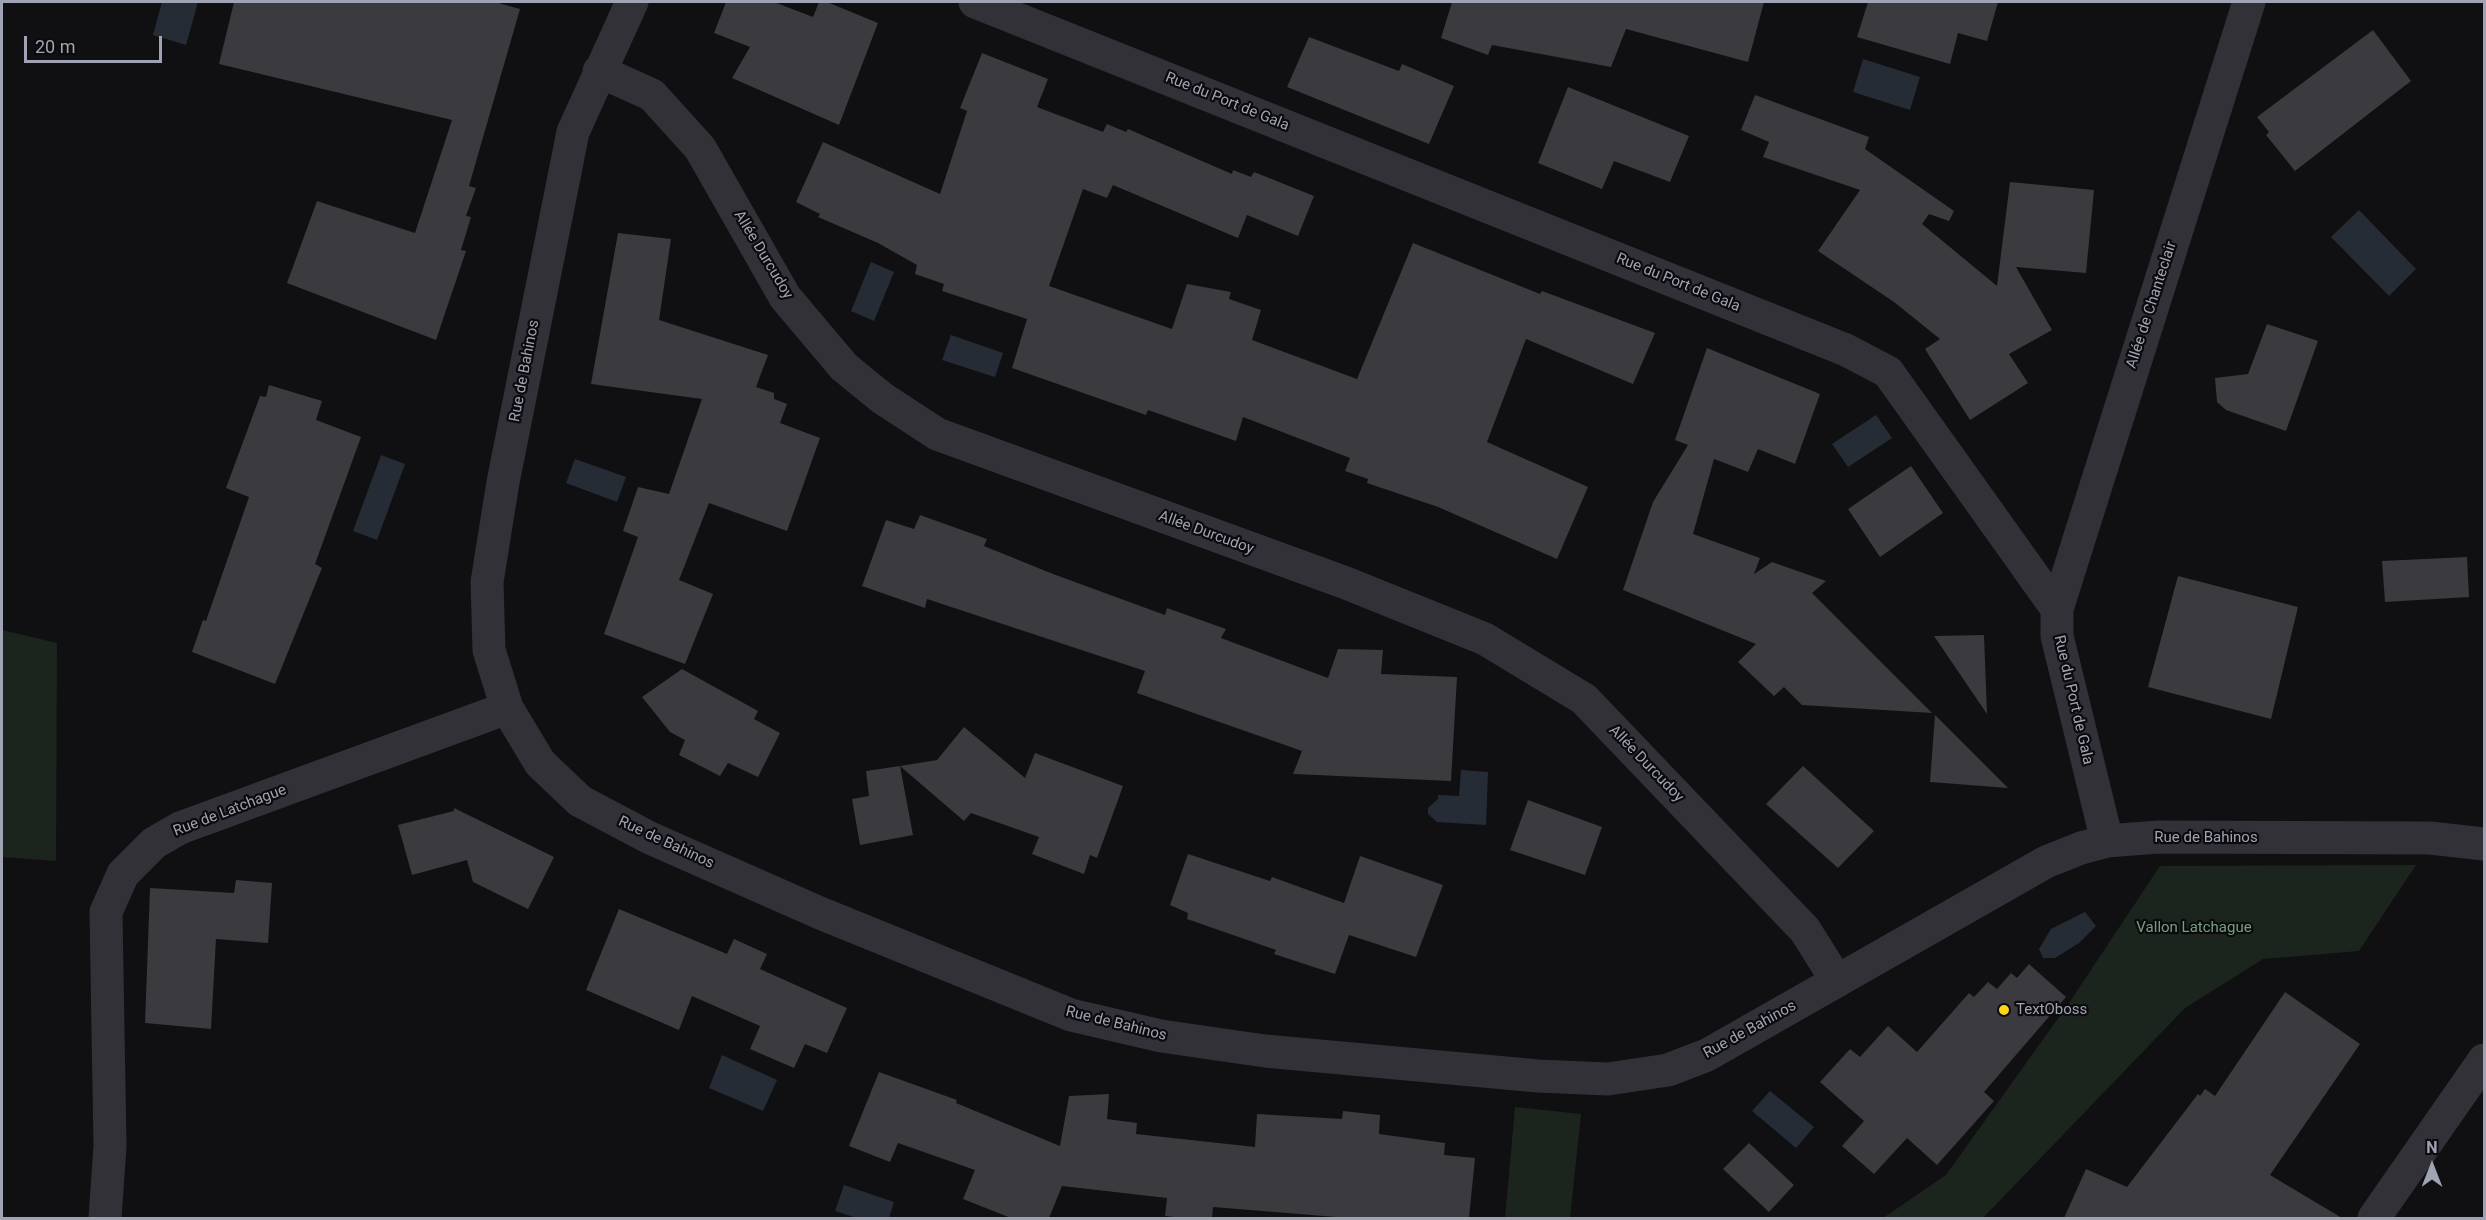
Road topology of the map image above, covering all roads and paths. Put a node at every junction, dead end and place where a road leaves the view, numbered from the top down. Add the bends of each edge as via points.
1 (632, 2) edge
2 (975, 2) edge
3 (2249, 2) edge
4 (599, 70) junction
5 (2057, 609) junction
6 (507, 708) junction
7 (2107, 841) junction
8 (2484, 844) edge
9 (1837, 981) junction
10 (2484, 1060) edge
11 (105, 1218) edge
12 (2374, 1218) edge

1 - 4 street, Rue de Bahinos
2 - 5 street, Rue du Port de Gala via 1846,350 1888,372
3 - 5 street, Allée de Chanteclair
4 - 6 street, Rue de Bahinos via 573,132 502,482 487,582 489,650
4 - 9 street, Allée Durcudoy via 652,95 700,148 785,297 844,367 882,398 937,434 1347,583 1495,645 1584,699 1805,930
5 - 7 street, Rue du Port de Gala via 2057,636
6 - 9 street, Rue de Bahinos via 540,763 580,801 650,838 820,913 1071,1015 1161,1036 1265,1051 1608,1079 1668,1070 1707,1056
6 - 11 street, Rue de Latchague via 180,828 153,843 123,874 106,912 110,1146
7 - 8 street, Rue de Bahinos via 2158,837 2430,838
7 - 9 street, Rue de Bahinos via 2046,862
10 - 12 street

